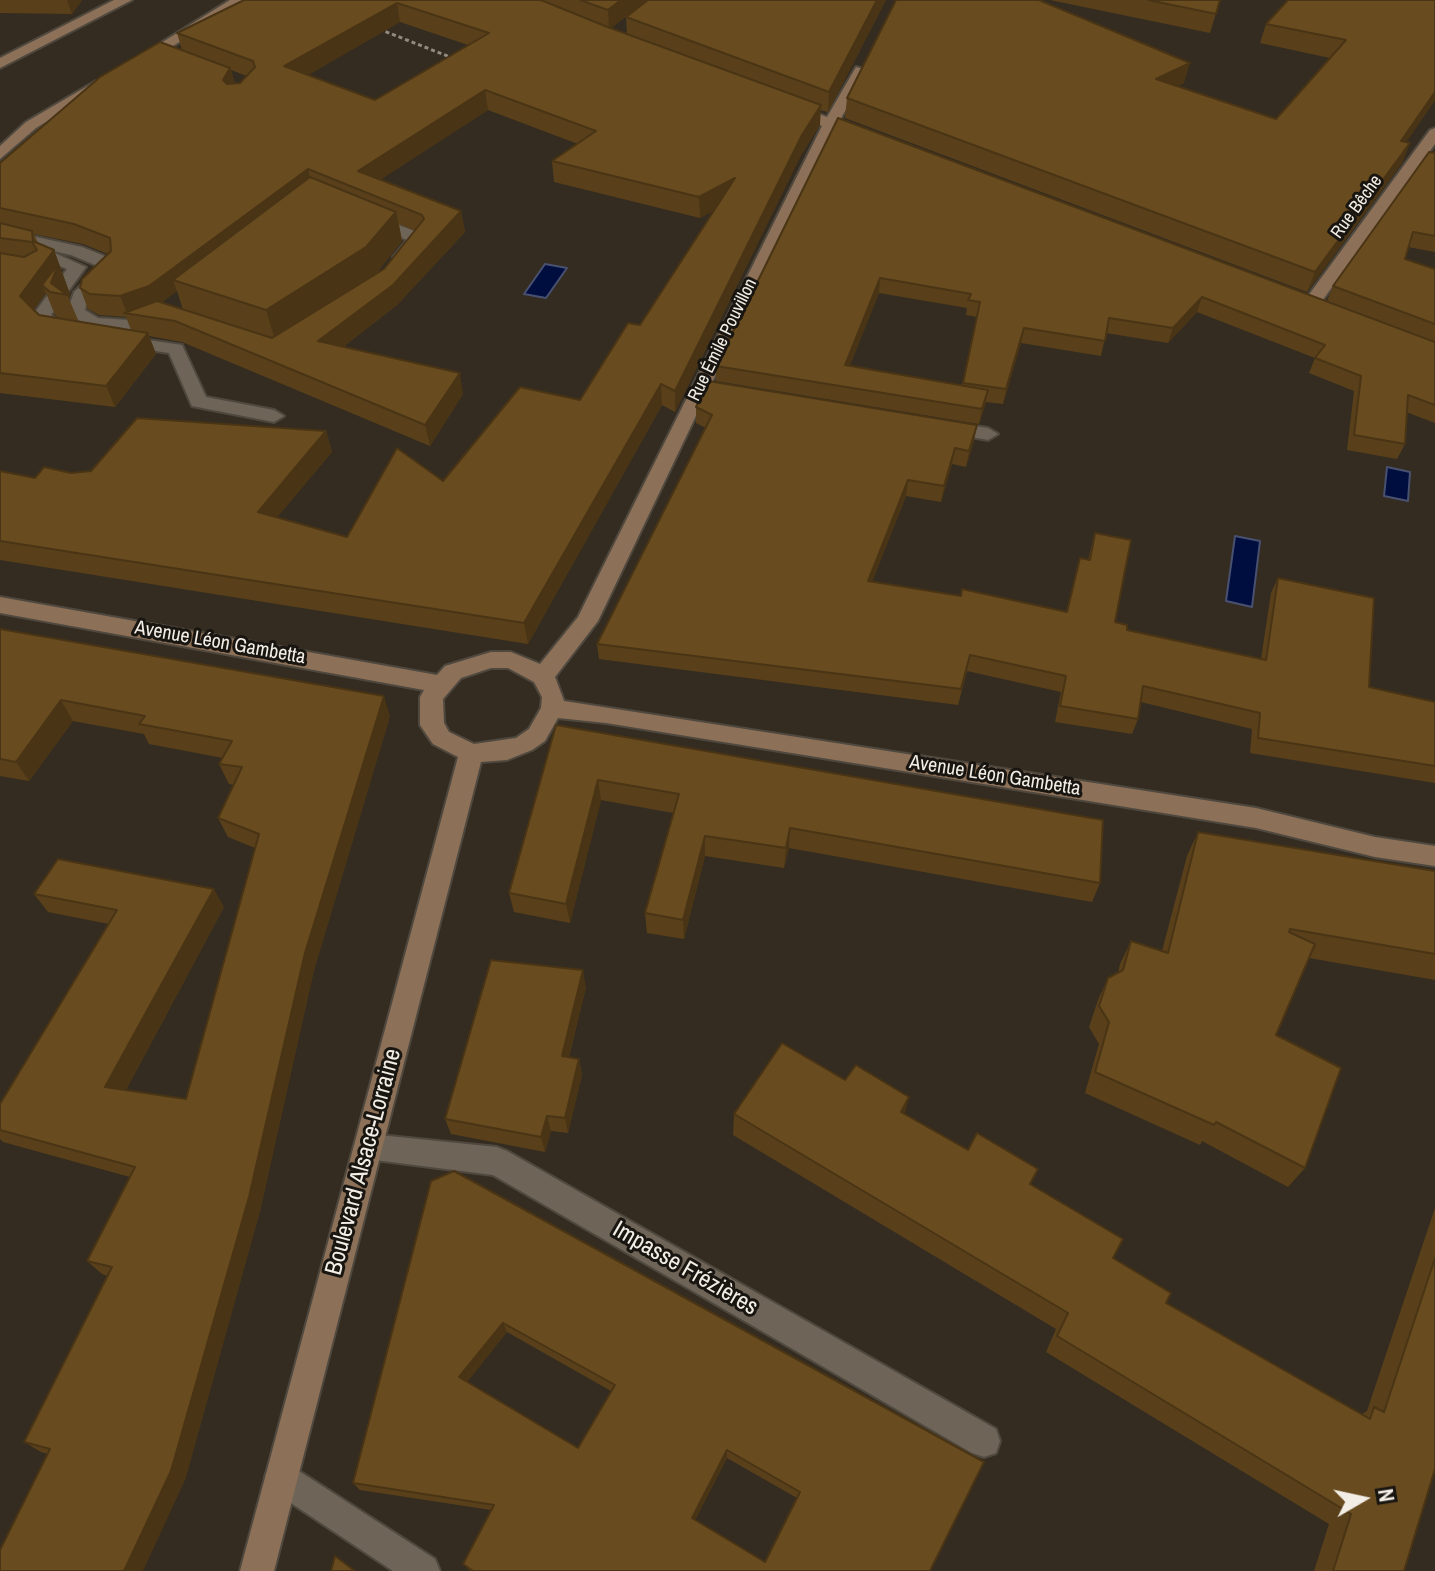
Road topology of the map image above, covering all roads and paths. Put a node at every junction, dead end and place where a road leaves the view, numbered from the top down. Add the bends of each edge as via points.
1 (125, 0) edge
2 (240, 0) edge
3 (389, 21) edge
4 (456, 59) edge
5 (867, 60) edge
6 (0, 64) edge
7 (776, 103) edge
8 (831, 125) junction
9 (1435, 133) edge
10 (887, 146) edge
11 (0, 154) edge
12 (359, 215) edge
13 (0, 234) edge
14 (0, 249) edge
15 (390, 271) edge
16 (1290, 296) edge
17 (173, 312) edge
18 (274, 416) dead end
19 (928, 424) edge
20 (988, 434) dead end
21 (0, 605) edge
22 (543, 676) junction
23 (439, 684) junction
24 (552, 709) junction
25 (471, 753) junction
26 (1435, 856) edge
27 (369, 1148) junction
28 (984, 1441) dead end
29 (282, 1477) junction
30 (257, 1571) edge
31 (423, 1571) edge

1 - 6 street
2 - 11 street via 164,52 31,125
3 - 4 path via 377,28
5 - 8 street, Rue Émile Pouvillon
7 - 8 street
8 - 10 street
8 - 22 street, Rue Émile Pouvillon via 812,156 708,388 587,621
9 - 16 street, Rue Bêche via 1318,307
12 - 15 street via 417,238
13 - 17 street via 76,251 111,265 80,296 76,312 94,323 131,326
14 - 18 street via 54,257 77,267 41,316 56,330 176,349 199,402
19 - 20 street
21 - 23 street, Avenue Léon Gambetta
22 - 23 street via 511,660 491,660 453,672
22 - 24 street via 553,697
23 - 25 street via 431,697 432,725 454,747
24 - 25 street via 537,735 524,744 507,751
24 - 26 street, Avenue Léon Gambetta via 1240,815
25 - 27 street, Boulevard Alsace-Lorraine
27 - 28 street, Impasse Frézières via 497,1161
27 - 29 street, Boulevard Alsace-Lorraine
29 - 30 street, Boulevard Alsace-Lorraine
29 - 31 street

